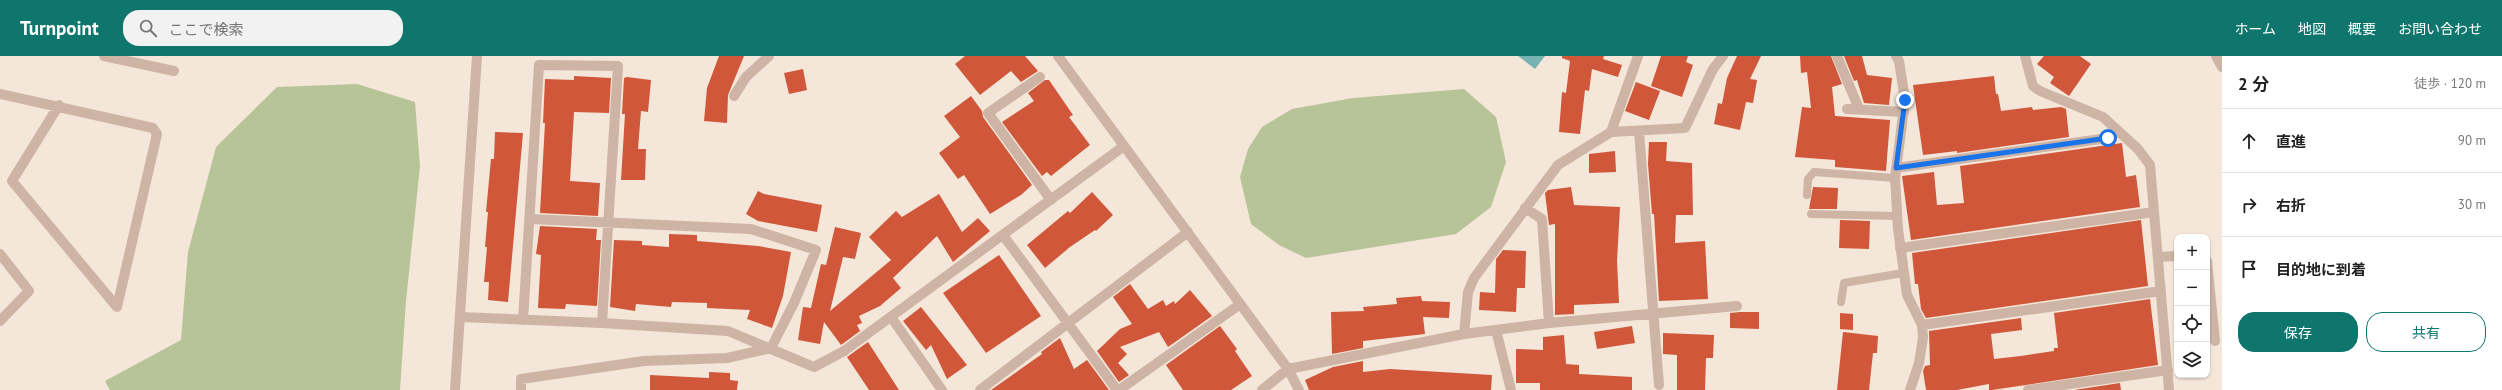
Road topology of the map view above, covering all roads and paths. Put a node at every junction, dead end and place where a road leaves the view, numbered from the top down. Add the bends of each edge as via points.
1 (104, 56) edge
2 (477, 56) edge
3 (769, 56) edge
4 (1058, 56) edge
5 (1638, 56) edge
6 (1723, 56) edge
7 (1837, 56) edge
8 (1896, 56) edge
9 (2025, 56) edge
10 (2216, 56) edge
11 (2222, 67) edge
12 (174, 71) dead end
13 (1040, 77) dead end
14 (0, 94) edge
15 (734, 96) dead end
16 (59, 105) junction
17 (1847, 108) dead end
18 (1859, 109) junction
19 (1904, 112) junction
20 (2118, 131) junction
21 (1611, 132) junction
22 (1639, 132) junction
23 (1124, 146) junction
24 (1896, 173) junction
25 (1807, 195) dead end
26 (1051, 200) junction
27 (1525, 208) junction
28 (2154, 212) junction
29 (1811, 214) dead end
30 (1897, 216) junction
31 (530, 219) junction
32 (608, 222) junction
33 (1188, 232) junction
34 (1003, 235) junction
35 (1900, 248) junction
36 (0, 254) edge
37 (2174, 256) edge
38 (2158, 257) junction
39 (2208, 270) edge
40 (1903, 273) junction
41 (2161, 291) junction
42 (1841, 302) dead end
43 (1239, 305) junction
44 (1737, 306) dead end
45 (1652, 314) junction
46 (460, 317) junction
47 (891, 317) junction
48 (523, 320) junction
49 (0, 321) edge
50 (602, 323) junction
51 (1068, 323) junction
52 (1549, 323) junction
53 (1922, 325) junction
54 (1496, 330) junction
55 (1464, 334) junction
56 (2215, 341) dead end
57 (771, 348) junction
58 (1288, 369) junction
59 (2168, 370) junction
60 (1659, 385) dead end
61 (455, 390) edge
62 (521, 390) edge
63 (942, 390) edge
64 (980, 390) edge
65 (1118, 390) edge
66 (1262, 390) edge
67 (1299, 390) edge
68 (1511, 390) edge
69 (1910, 390) edge
70 (2028, 390) edge
71 (2169, 390) edge

1 - 12 street
2 - 46 street
3 - 15 street via 746,77
4 - 23 street
5 - 21 street
6 - 22 street via 1713,69 1685,128
7 - 18 street
8 - 19 street via 1904,86
9 - 20 street via 2032,86 2103,117
10 - 11 street
13 - 26 street via 988,113
14 - 16 street
16 - 16 street via 153,128 157,134 117,307 12,181
17 - 18 street
18 - 19 street
19 - 24 street
20 - 24 street via 2108,138
20 - 28 street via 2138,149 2150,165
21 - 22 street
21 - 27 street via 1558,165
22 - 45 street
23 - 26 street
23 - 33 street
24 - 25 lane via 1814,172 1808,179
24 - 30 street
26 - 34 street
27 - 52 street via 1542,219
27 - 55 street via 1474,278 1468,292
28 - 35 street
28 - 38 street
29 - 30 lane
30 - 35 street
31 - 32 street
31 - 32 street via 539,65 618,66
31 - 48 street
32 - 50 street
32 - 57 street via 751,229 816,250 794,303
33 - 43 street
33 - 51 street
34 - 47 street
34 - 51 street
35 - 40 street
36 - 49 street via 29,291
37 - 38 street
38 - 41 street
39 - 56 street
40 - 42 lane via 1844,283
40 - 53 street via 1907,295
41 - 53 street
41 - 59 street
43 - 58 street
43 - 65 street
44 - 45 street
45 - 52 street
45 - 60 street
46 - 48 street
46 - 61 street
47 - 57 street via 844,351 814,367
47 - 63 street
48 - 50 street
50 - 57 street via 728,331
51 - 64 street
51 - 65 street
52 - 54 street
53 - 69 street via 1923,338 1919,363
54 - 55 street
54 - 68 street
55 - 58 street
57 - 62 street via 727,358 644,361 521,379
58 - 66 street
58 - 67 street
59 - 70 street
59 - 71 street

